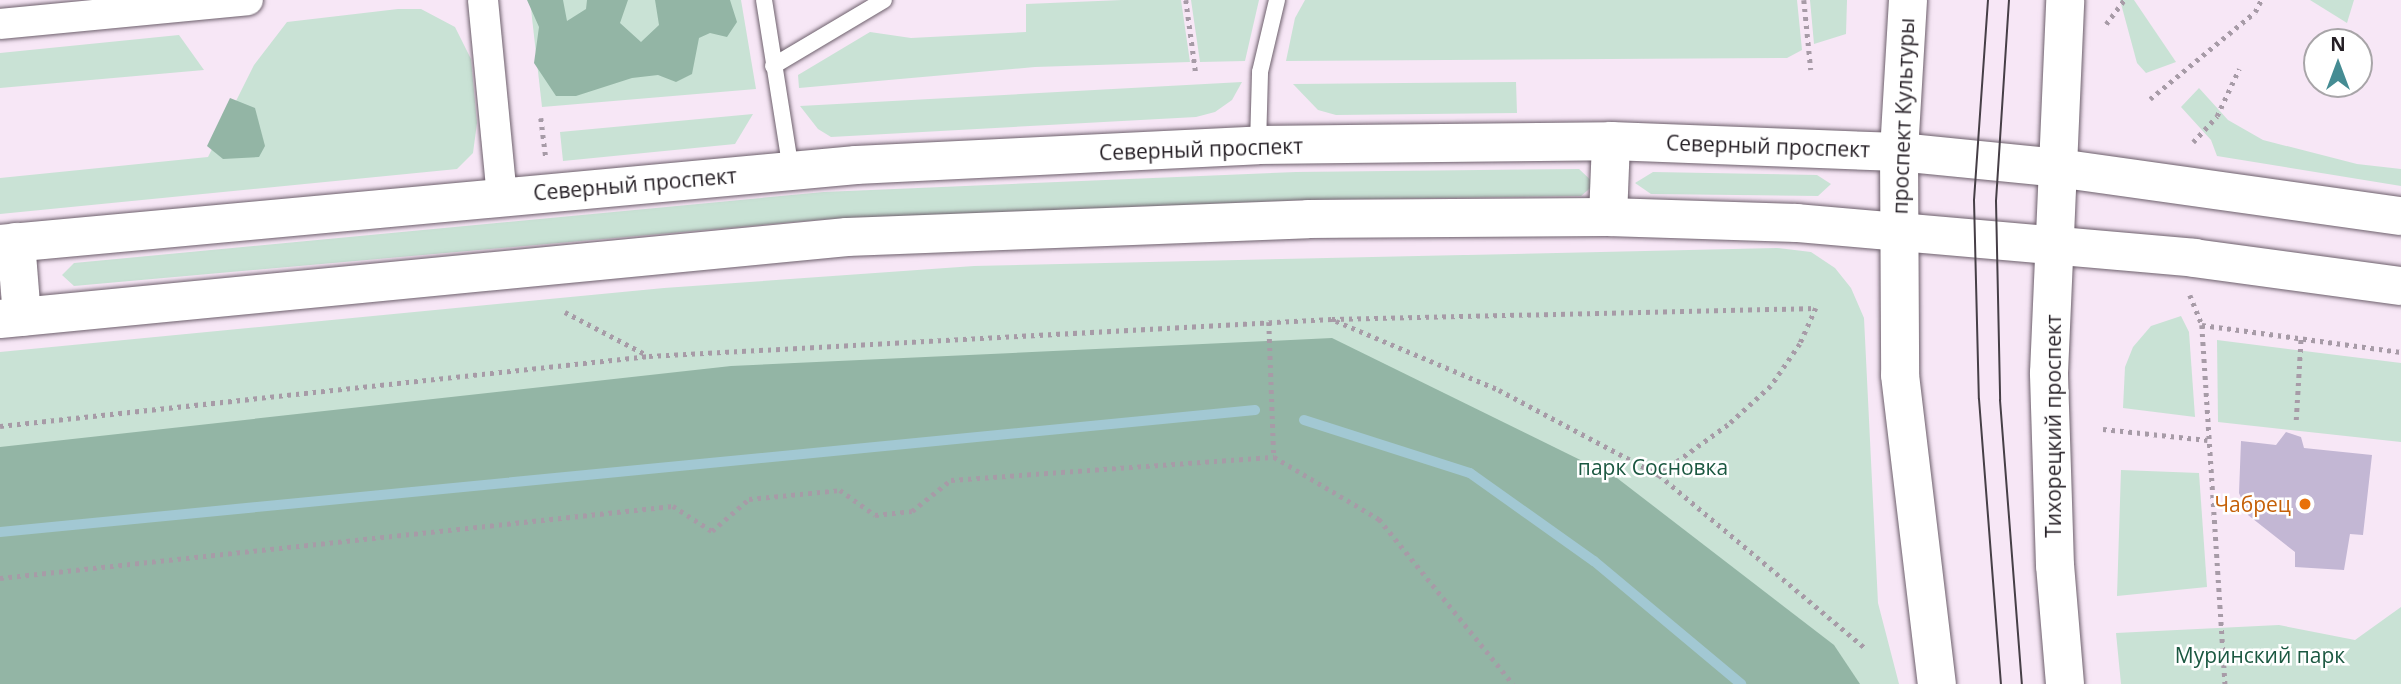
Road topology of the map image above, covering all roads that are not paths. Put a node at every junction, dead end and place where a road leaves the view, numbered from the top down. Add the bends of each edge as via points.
1 (248, 0) edge
2 (483, 0) edge
3 (764, 0) edge
4 (884, 0) edge
5 (1277, 0) edge
6 (1908, 0) edge
7 (2065, 0) edge
8 (0, 24) edge
9 (773, 66) junction
10 (1611, 141) junction
11 (1258, 145) junction
12 (1899, 152) junction
13 (2058, 168) junction
14 (791, 171) junction
15 (502, 196) junction
16 (2401, 216) edge
17 (1608, 217) junction
18 (1900, 232) junction
19 (8, 243) edge
20 (2055, 247) junction
21 (2401, 286) edge
22 (11, 318) edge
23 (1937, 684) edge
24 (2065, 684) edge

1 - 8 street
2 - 15 street
3 - 9 lane
4 - 9 lane
5 - 11 lane via 1260,72
6 - 12 main road, проспект Культуры
7 - 13 main road
9 - 14 lane
10 - 11 main road, Северный проспект
10 - 12 main road, Северный проспект
10 - 17 main road
11 - 14 main road, Северный проспект
12 - 13 main road, Северный проспект
12 - 18 main road, проспект Культуры
13 - 16 main road, Северный проспект
13 - 20 main road, Тихорецкий проспект
14 - 15 main road, Северный проспект
15 - 19 main road, Северный проспект
17 - 18 main road
17 - 22 main road via 1308,219 847,237
18 - 20 main road
18 - 23 main road via 1900,375
19 - 22 main road
20 - 21 main road via 2194,258
20 - 24 main road, Тихорецкий проспект via 2049,373 2055,566

